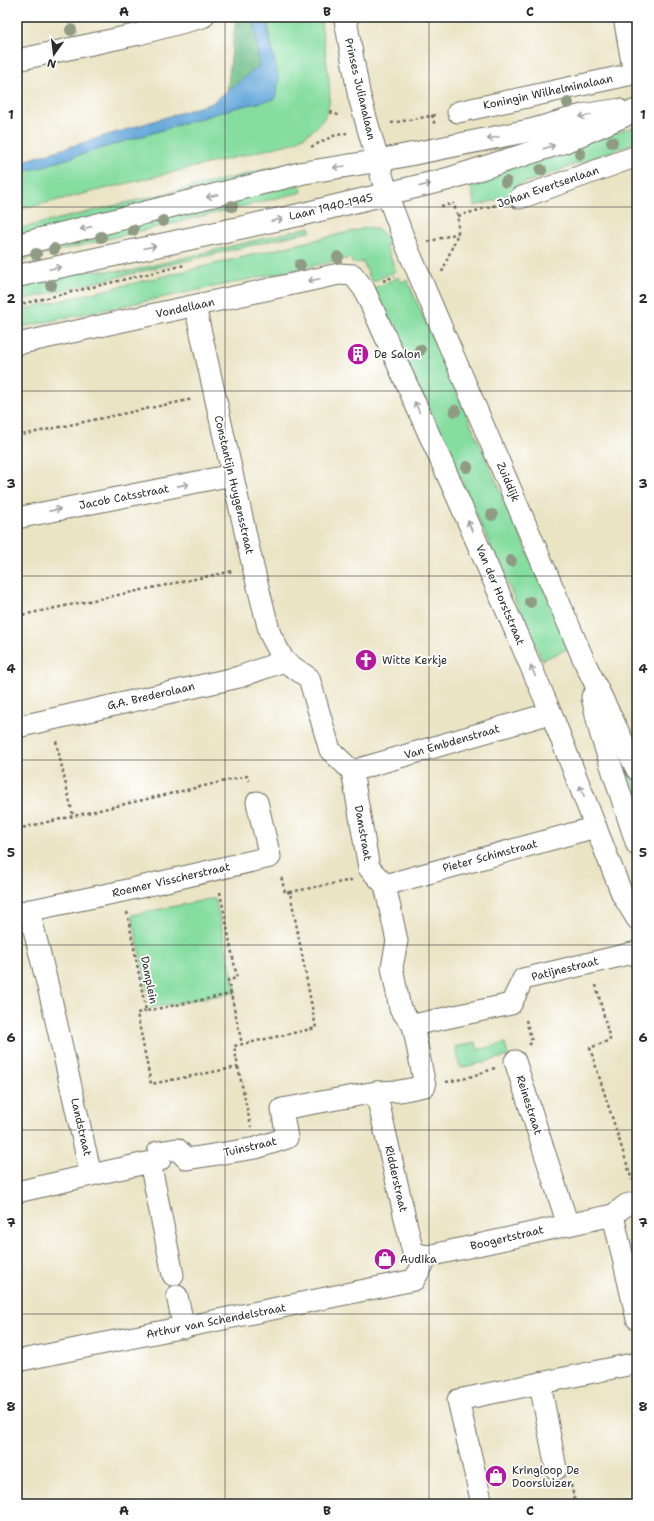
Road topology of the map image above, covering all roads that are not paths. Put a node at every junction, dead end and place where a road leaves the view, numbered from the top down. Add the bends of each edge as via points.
1 (203, 17) edge
2 (345, 17) edge
3 (624, 17) edge
4 (137, 25) edge
5 (17, 60) edge
6 (635, 73) edge
7 (637, 109) edge
8 (458, 112) dead end
9 (637, 156) edge
10 (377, 161) junction
11 (387, 194) junction
12 (520, 198) road end
13 (17, 245) edge
14 (353, 275) joint
15 (17, 276) edge
16 (195, 306) junction
17 (17, 344) edge
18 (232, 475) junction
19 (17, 518) edge
20 (284, 661) junction
21 (585, 663) junction
22 (551, 713) junction
23 (17, 726) edge
24 (637, 770) edge
25 (352, 771) junction
26 (257, 802) road end
27 (596, 827) junction
28 (637, 845) edge
29 (380, 880) junction
30 (23, 911) edge
31 (637, 919) edge
32 (637, 952) edge
33 (413, 1025) junction
34 (515, 1062) road end
35 (376, 1092) junction
36 (150, 1162) junction
37 (92, 1175) junction
38 (17, 1192) edge
39 (637, 1202) edge
40 (613, 1215) junction
41 (568, 1225) junction
42 (428, 1256) junction
43 (173, 1275) dead end
44 (177, 1296) dead end
45 (637, 1319) edge
46 (184, 1328) junction
47 (17, 1360) edge
48 (637, 1363) edge
49 (540, 1383) junction
50 (556, 1470) dead end
51 (482, 1504) edge

1 - 4 street
2 - 10 main road, Prinses Julianalaan via 359,95
3 - 6 street
4 - 5 street
6 - 8 street, Koningin Wilhelminalaan
7 -> 10 main road, Laan 1940-1945 via 584,115 532,130
11 -> 7 main road, Laan 1940-1945 via 461,176 564,142
9 - 12 street, Johan Evertsenlaan
10 - 11 main road, Zuiddijk
10 -> 13 main road, Laan 1940-1945 via 302,173
15 -> 11 main road, Laan 1940-1945
11 - 21 street, Zuiddijk via 407,247
14 -> 16 street, Vondellaan via 338,274
22 -> 14 street, Van der Horststraat via 368,296
16 - 17 street, Vondellaan
16 - 18 street, Constantijn Huygensstraat
19 -> 18 street, Jacob Catsstraat
18 - 20 street, Constantijn Huygensstraat via 270,634
20 - 23 street, G.A. Brederolaan via 240,677
20 - 25 street via 309,678 330,750
21 - 24 street, Zuiddijk
21 - 28 street, Zuiddijk via 600,732
22 - 25 street, Van Embdenstraat
27 -> 22 street, Van der Horststraat
25 - 29 street, Damstraat via 369,868
26 - 30 street, Roemer Visscherstraat via 270,857
27 - 29 street, Pieter Schimstraat
27 - 31 street, Van der Horststraat via 622,894
29 - 33 street, Damstraat via 397,941 392,967 400,1009
30 - 37 street, Landstraat via 52,1003
32 - 33 street, Patijnestraat via 523,980 511,1004
33 - 35 street, Damstraat via 425,1083 400,1091
34 - 41 street, Reinestraat
35 - 36 street, Tuinstraat via 282,1109 287,1138 256,1148 187,1159 177,1149 158,1152 160,1160
35 - 42 street, Ridderstraat via 414,1253
36 - 37 street
36 - 43 street
37 - 38 street
39 - 40 street, Boogertstraat via 626,1205
40 - 41 street, Boogertstraat
40 - 45 street
41 - 42 street, Boogertstraat
42 - 46 street, Arthur van Schendelstraat via 414,1280
44 - 46 street
46 - 47 street, Arthur van Schendelstraat
48 - 49 street
49 - 50 street
49 - 51 street via 458,1400

